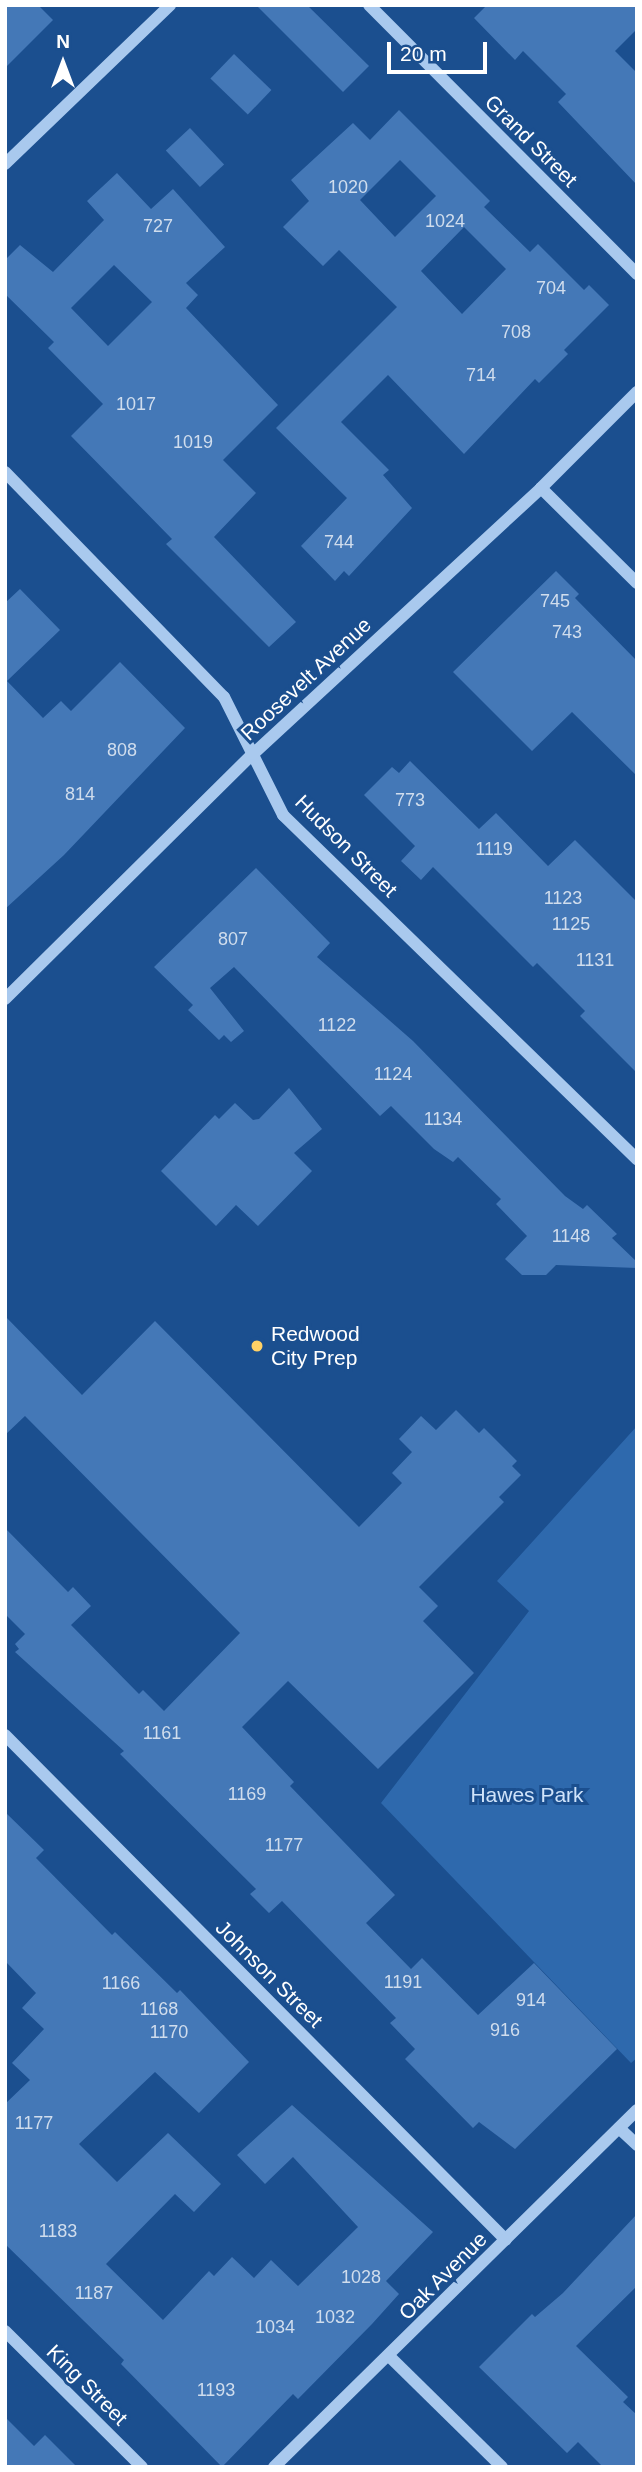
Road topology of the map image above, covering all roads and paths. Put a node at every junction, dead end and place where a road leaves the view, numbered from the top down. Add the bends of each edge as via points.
1 (170, 5) edge
2 (369, 5) edge
3 (5, 164) edge
4 (637, 274) edge
5 (637, 392) edge
6 (5, 472) edge
7 (541, 488) junction
8 (637, 583) edge
9 (253, 754) junction
10 (5, 999) edge
11 (637, 1159) edge
12 (5, 1734) edge
13 (637, 2110) edge
14 (619, 2128) junction
15 (637, 2145) edge
16 (506, 2240) junction
17 (5, 2331) edge
18 (390, 2357) junction
19 (142, 2467) edge
20 (274, 2467) edge
21 (502, 2467) edge

1 - 3 street
2 - 4 street, Grand Street
5 - 7 street, Roosevelt Avenue
6 - 9 street, Hudson Street via 224,697
7 - 8 street
7 - 9 street, Roosevelt Avenue
9 - 10 street, Roosevelt Avenue
9 - 11 street, Hudson Street via 283,815
12 - 16 street, Johnson Street
13 - 14 street, Oak Avenue
14 - 15 street
14 - 16 street, Oak Avenue
16 - 18 street, Oak Avenue
17 - 19 street, King Street
18 - 20 street, Oak Avenue
18 - 21 street

